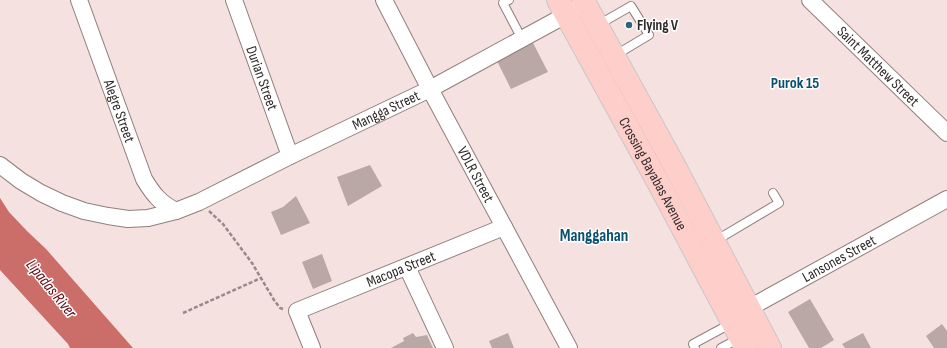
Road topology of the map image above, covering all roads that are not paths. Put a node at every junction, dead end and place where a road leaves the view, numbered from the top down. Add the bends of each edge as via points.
1 (79, 0) edge
2 (234, 0) edge
3 (384, 0) edge
4 (508, 0) edge
5 (810, 0) edge
6 (587, 1) edge
7 (562, 7) edge
8 (597, 26) junction
9 (522, 38) junction
10 (614, 56) junction
11 (430, 89) junction
12 (947, 133) edge
13 (290, 156) junction
14 (0, 165) edge
15 (773, 193) dead end
16 (947, 199) edge
17 (176, 211) junction
18 (504, 227) junction
19 (714, 241) junction
20 (407, 267) junction
21 (740, 327) edge
22 (312, 348) edge
23 (445, 348) edge
24 (568, 348) edge
25 (695, 348) edge
26 (721, 348) edge
27 (770, 348) edge

1 - 17 street, Alegre Street via 144,179 158,199
2 - 13 street, Durian Street
3 - 11 street, VDLR Street
4 - 9 lane via 503,3
5 - 12 street, Saint Matthew Street
6 - 7 street, Mangga Street
6 - 8 main road, Crossing Bayabas Avenue
7 - 9 street, Mangga Street
7 - 21 main road, Crossing Bayabas Avenue
8 - 10 main road, Crossing Bayabas Avenue
8 - 10 lane via 630,6 648,35
9 - 11 street, Mangga Street
10 - 19 main road, Crossing Bayabas Avenue
11 - 13 street, Mangga Street
11 - 18 street, VDLR Street
13 - 17 street, Mangga Street
14 - 17 street, Mangga Street via 41,193 84,211 128,219 148,218
15 - 19 lane via 779,203
16 - 21 street, Lansones Street
18 - 20 street, Macopa Street
18 - 24 street, VDLR Street
19 - 21 main road, Crossing Bayabas Avenue
20 - 22 street, Macopa Street via 298,311
20 - 23 street
21 - 25 lane via 693,344
21 - 26 lane
21 - 27 main road, Crossing Bayabas Avenue

